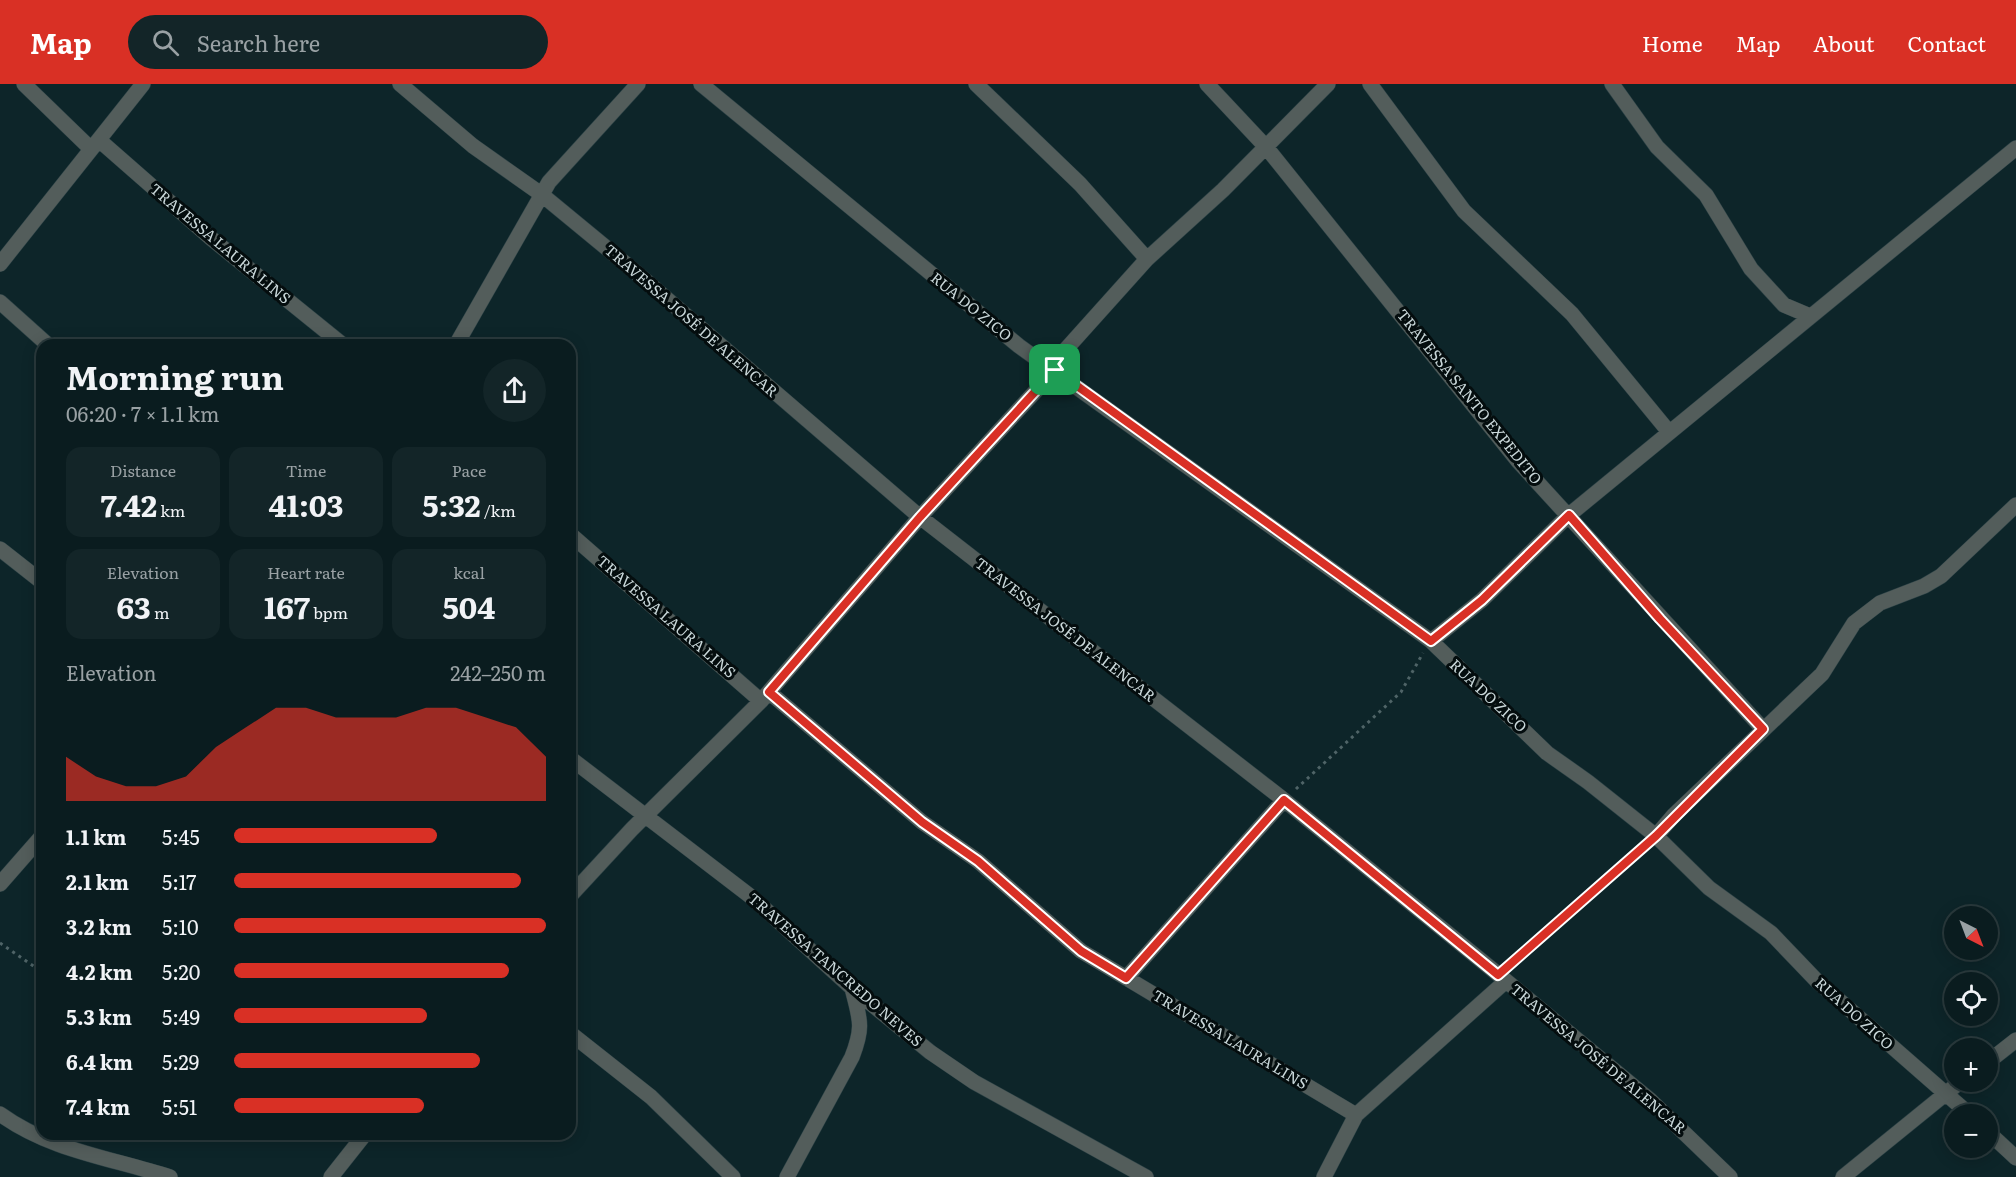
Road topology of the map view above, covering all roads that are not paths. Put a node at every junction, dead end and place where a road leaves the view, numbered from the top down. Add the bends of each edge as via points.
1 (24, 84) edge
2 (143, 84) edge
3 (400, 84) edge
4 (638, 84) edge
5 (701, 84) edge
6 (976, 84) edge
7 (1207, 84) edge
8 (1328, 84) edge
9 (1370, 84) edge
10 (1612, 84) edge
11 (95, 145) junction
12 (1266, 147) junction
13 (2016, 148) edge
14 (541, 195) junction
15 (1147, 259) junction
16 (0, 264) edge
17 (0, 302) edge
18 (1810, 316) junction
19 (41, 339) edge
20 (336, 339) edge
21 (459, 339) edge
22 (1053, 368) junction
23 (1669, 432) junction
24 (2016, 505) edge
25 (1569, 515) junction
26 (920, 517) junction
27 (576, 539) edge
28 (0, 549) edge
29 (36, 577) edge
30 (1431, 641) junction
31 (765, 697) junction
32 (1763, 729) junction
33 (576, 762) edge
34 (1284, 800) junction
35 (647, 815) junction
36 (1656, 836) junction
37 (36, 843) edge
38 (0, 884) edge
39 (576, 890) edge
40 (1126, 978) junction
41 (1502, 978) junction
42 (852, 988) junction
43 (576, 1038) edge
44 (2016, 1040) edge
45 (1998, 1054) edge
46 (1944, 1091) edge
47 (1945, 1092) joint
48 (1958, 1104) edge
49 (0, 1114) edge
50 (1356, 1115) junction
51 (36, 1135) edge
52 (45, 1140) edge
53 (360, 1140) edge
54 (1998, 1141) edge
55 (2016, 1158) edge
56 (170, 1177) edge
57 (331, 1177) edge
58 (733, 1177) edge
59 (787, 1177) edge
60 (1146, 1177) edge
61 (1324, 1177) edge
62 (1730, 1177) edge
63 (1843, 1177) edge

1 - 11 street, TRAVESSA LAURA LINS
2 - 11 street
3 - 14 street, TRAVESSA JOSÉ DE ALENCAR via 481,152
4 - 14 street via 556,173
5 - 22 street, RUA DO ZICO via 871,226
6 - 15 street via 1080,184
7 - 12 street, TRAVESSA SANTO EXPEDITO
8 - 12 street
9 - 23 street via 1464,211 1572,314
10 - 18 street via 1657,147 1706,195 1751,269 1784,305
11 - 16 street
11 - 20 street, TRAVESSA LAURA LINS
12 - 15 street
12 - 25 street, TRAVESSA SANTO EXPEDITO via 1518,461
13 - 18 street
14 - 21 street
14 - 26 street, TRAVESSA JOSÉ DE ALENCAR
15 - 22 street
17 - 19 street
18 - 23 street
22 - 26 street
22 - 30 street, RUA DO ZICO
23 - 25 street
24 - 32 street via 1941,576 1880,603 1854,623 1822,674
25 - 30 street via 1482,600
25 - 32 street, TRAVESSA SANTO EXPEDITO
26 - 31 street
26 - 34 street, TRAVESSA JOSÉ DE ALENCAR
27 - 31 street, TRAVESSA LAURA LINS
28 - 29 street
30 - 36 street, RUA DO ZICO via 1556,760
31 - 35 street
31 - 40 street, TRAVESSA LAURA LINS via 922,822 978,861 1081,951
32 - 36 street
33 - 35 street, TRAVESSA TANCREDO NEVES
34 - 40 street
34 - 41 street, TRAVESSA JOSÉ DE ALENCAR
35 - 39 street
35 - 42 street, TRAVESSA TANCREDO NEVES via 754,900
36 - 46 street, RUA DO ZICO via 1709,888 1771,933 1816,980
37 - 38 street
40 - 50 street, TRAVESSA LAURA LINS
41 - 50 street
41 - 62 street, TRAVESSA JOSÉ DE ALENCAR via 1650,1100
42 - 59 street via 861,1024 859,1038
42 - 60 street, TRAVESSA TANCREDO NEVES via 930,1052 974,1082
43 - 58 street via 666,1111
44 - 45 street
47 - 48 street, RUA DO ZICO
47 - 63 street
49 - 51 street
50 - 61 street
52 - 56 street
53 - 57 street
54 - 55 street

